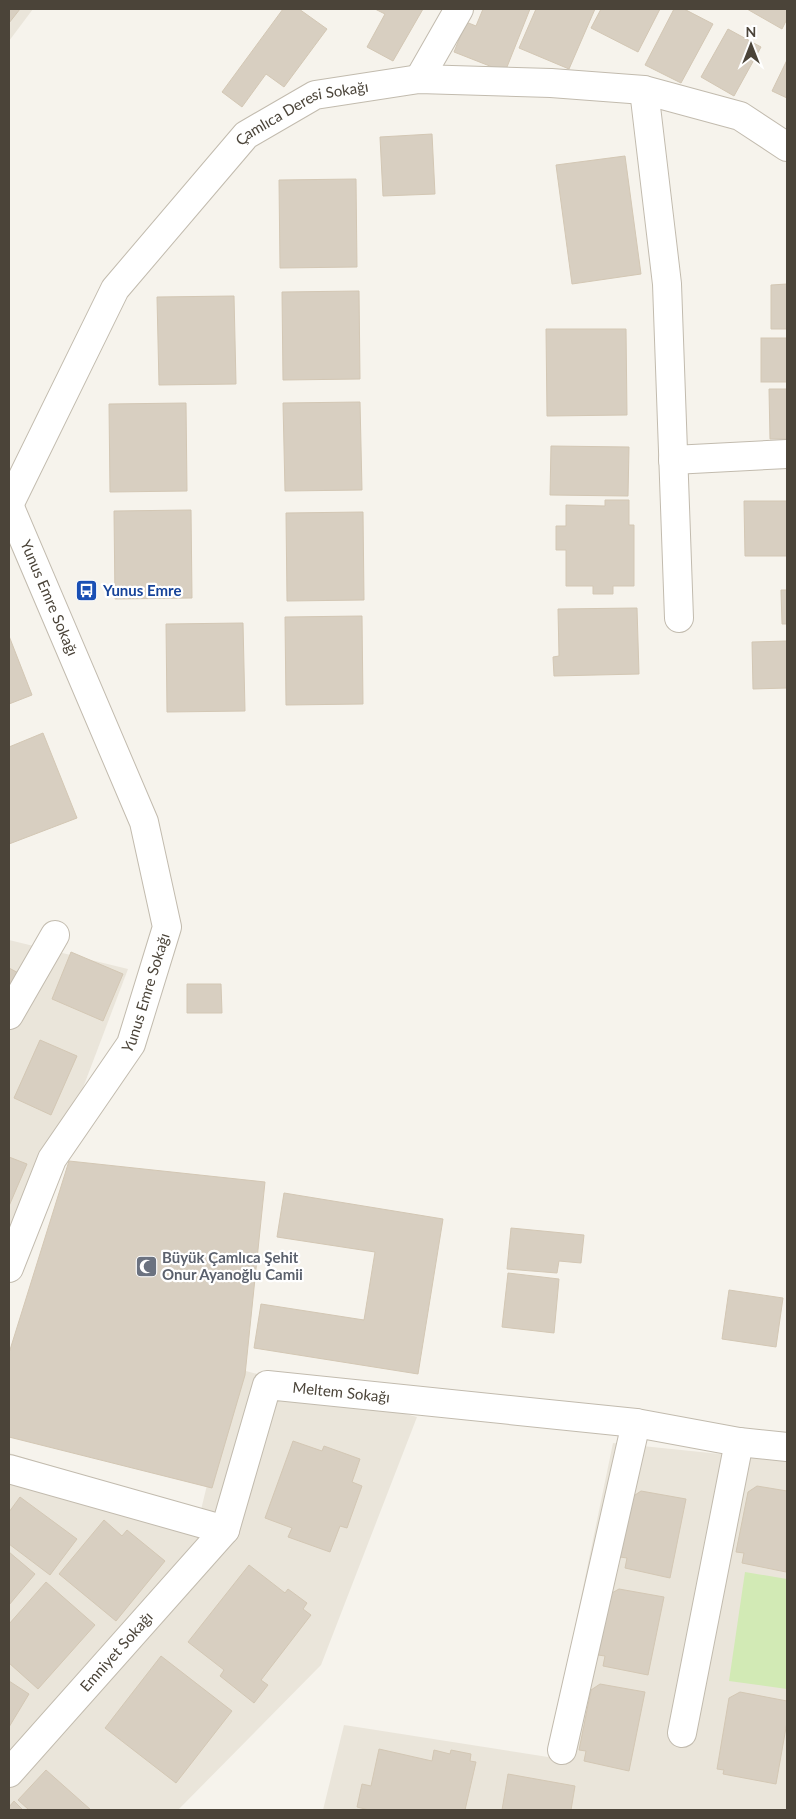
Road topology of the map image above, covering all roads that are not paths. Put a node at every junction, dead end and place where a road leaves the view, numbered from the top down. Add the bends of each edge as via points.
1 (459, 9) edge
2 (419, 79) junction
3 (644, 90) junction
4 (787, 147) edge
5 (787, 454) edge
6 (673, 460) junction
7 (9, 505) edge
8 (679, 618) dead end
9 (55, 935) dead end
10 (9, 1015) edge
11 (9, 1268) edge
12 (636, 1423) junction
13 (739, 1442) junction
14 (787, 1447) edge
15 (11, 1472) edge
16 (225, 1530) junction
17 (682, 1733) dead end
18 (562, 1750) dead end
19 (9, 1773) edge

1 - 2 street
2 - 3 street, Çamlıca Deresi Sokağı
2 - 7 street, Çamlıca Deresi Sokağı via 315,95 246,135 115,289
3 - 4 street, Çamlıca Deresi Sokağı via 740,116
3 - 6 street via 667,284
5 - 6 street
6 - 8 street
7 - 11 street, Yunus Emre Sokağı via 144,822 167,926 131,1044 52,1159
9 - 10 street
12 - 13 street, Meltem Sokağı
12 - 16 street, Meltem Sokağı via 267,1385
12 - 18 street
13 - 14 street, Meltem Sokağı
13 - 17 street
15 - 16 street
16 - 19 street, Emniyet Sokağı

